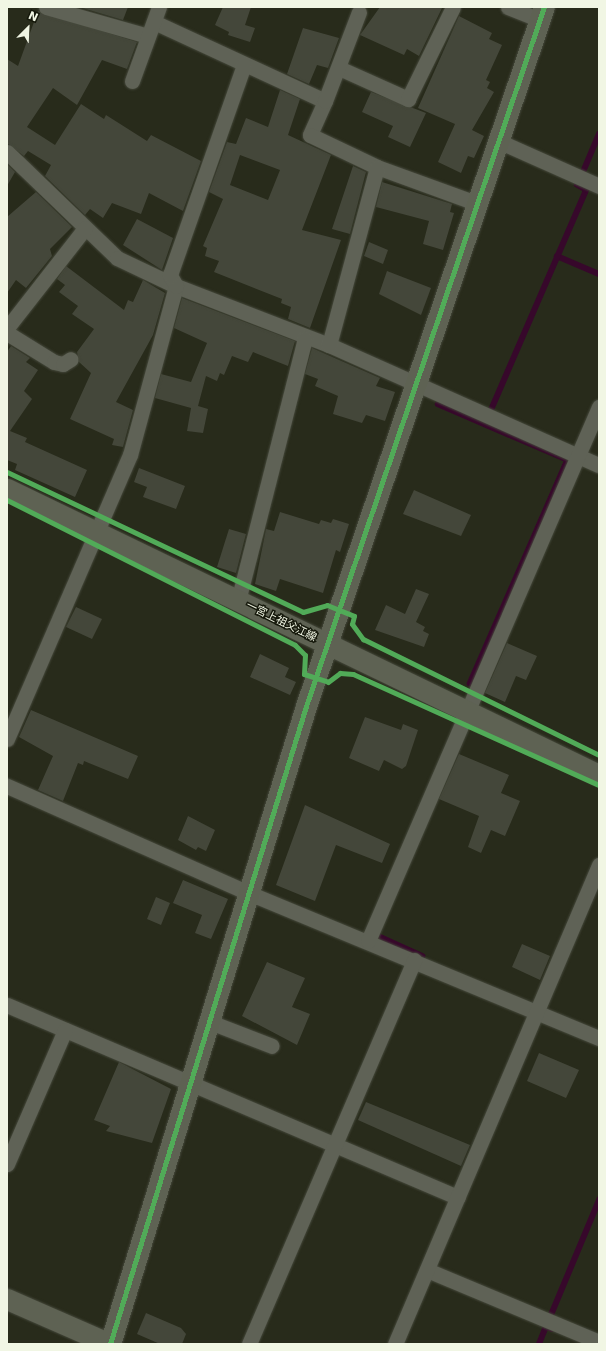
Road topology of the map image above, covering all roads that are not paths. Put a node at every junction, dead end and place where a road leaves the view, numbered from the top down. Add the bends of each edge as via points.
1 (47, 7) edge
2 (159, 7) edge
3 (453, 7) edge
4 (508, 7) edge
5 (359, 12) dead end
6 (542, 14) edge
7 (154, 22) junction
8 (148, 36) junction
9 (244, 65) junction
10 (340, 68) junction
11 (132, 81) dead end
12 (325, 101) junction
13 (498, 141) junction
14 (7, 152) edge
15 (377, 167) junction
16 (599, 186) edge
17 (476, 203) junction
18 (85, 228) junction
19 (176, 286) junction
20 (7, 328) edge
21 (7, 333) edge
22 (305, 338) junction
23 (329, 345) junction
24 (71, 359) dead end
25 (414, 384) junction
26 (599, 407) edge
27 (578, 456) junction
28 (599, 465) edge
29 (7, 489) edge
30 (97, 532) junction
31 (238, 601) junction
32 (327, 645) junction
33 (466, 712) junction
34 (7, 739) edge
35 (599, 775) edge
36 (7, 786) edge
37 (599, 865) edge
38 (251, 894) junction
39 (368, 941) junction
40 (414, 960) junction
41 (7, 1005) edge
42 (535, 1011) junction
43 (210, 1022) junction
44 (65, 1030) junction
45 (599, 1038) edge
46 (272, 1046) dead end
47 (192, 1083) junction
48 (335, 1145) junction
49 (7, 1164) edge
50 (458, 1197) junction
51 (427, 1270) junction
52 (7, 1299) edge
53 (599, 1342) edge
54 (110, 1344) edge
55 (249, 1344) edge
56 (395, 1344) edge

1 - 8 street
2 - 7 street
3 - 10 street via 408,99
4 - 6 street
5 - 10 street
6 - 13 street
7 - 8 street
7 - 9 street
8 - 11 street
9 - 12 street
9 - 19 street via 170,275
10 - 12 street
12 - 15 street via 310,135
13 - 16 street
13 - 17 street
14 - 18 street
15 - 17 street
15 - 23 street
17 - 25 street
18 - 19 street via 117,258
18 - 20 street
19 - 22 street
19 - 30 street via 130,455
21 - 24 street via 54,362 63,364
22 - 23 street
22 - 31 street
23 - 25 street
25 - 27 street
25 - 32 street
26 - 27 street
27 - 28 street
27 - 33 street
29 - 30 street, 一宮上祖父江線
30 - 31 street, 一宮上祖父江線
30 - 34 street
31 - 32 street, 一宮上祖父江線
32 - 33 street, 一宮上祖父江線
32 - 38 street
33 - 35 street, 一宮上祖父江線
33 - 39 street
36 - 38 street
37 - 42 street
38 - 39 street
38 - 43 street
39 - 40 street
40 - 42 street
40 - 48 street
41 - 44 street
42 - 45 street
42 - 50 street
43 - 46 street
43 - 47 street
44 - 47 street
44 - 49 street
47 - 48 street
47 - 54 street
48 - 50 street
48 - 55 street
50 - 51 street
51 - 53 street
51 - 56 street
52 - 54 street

